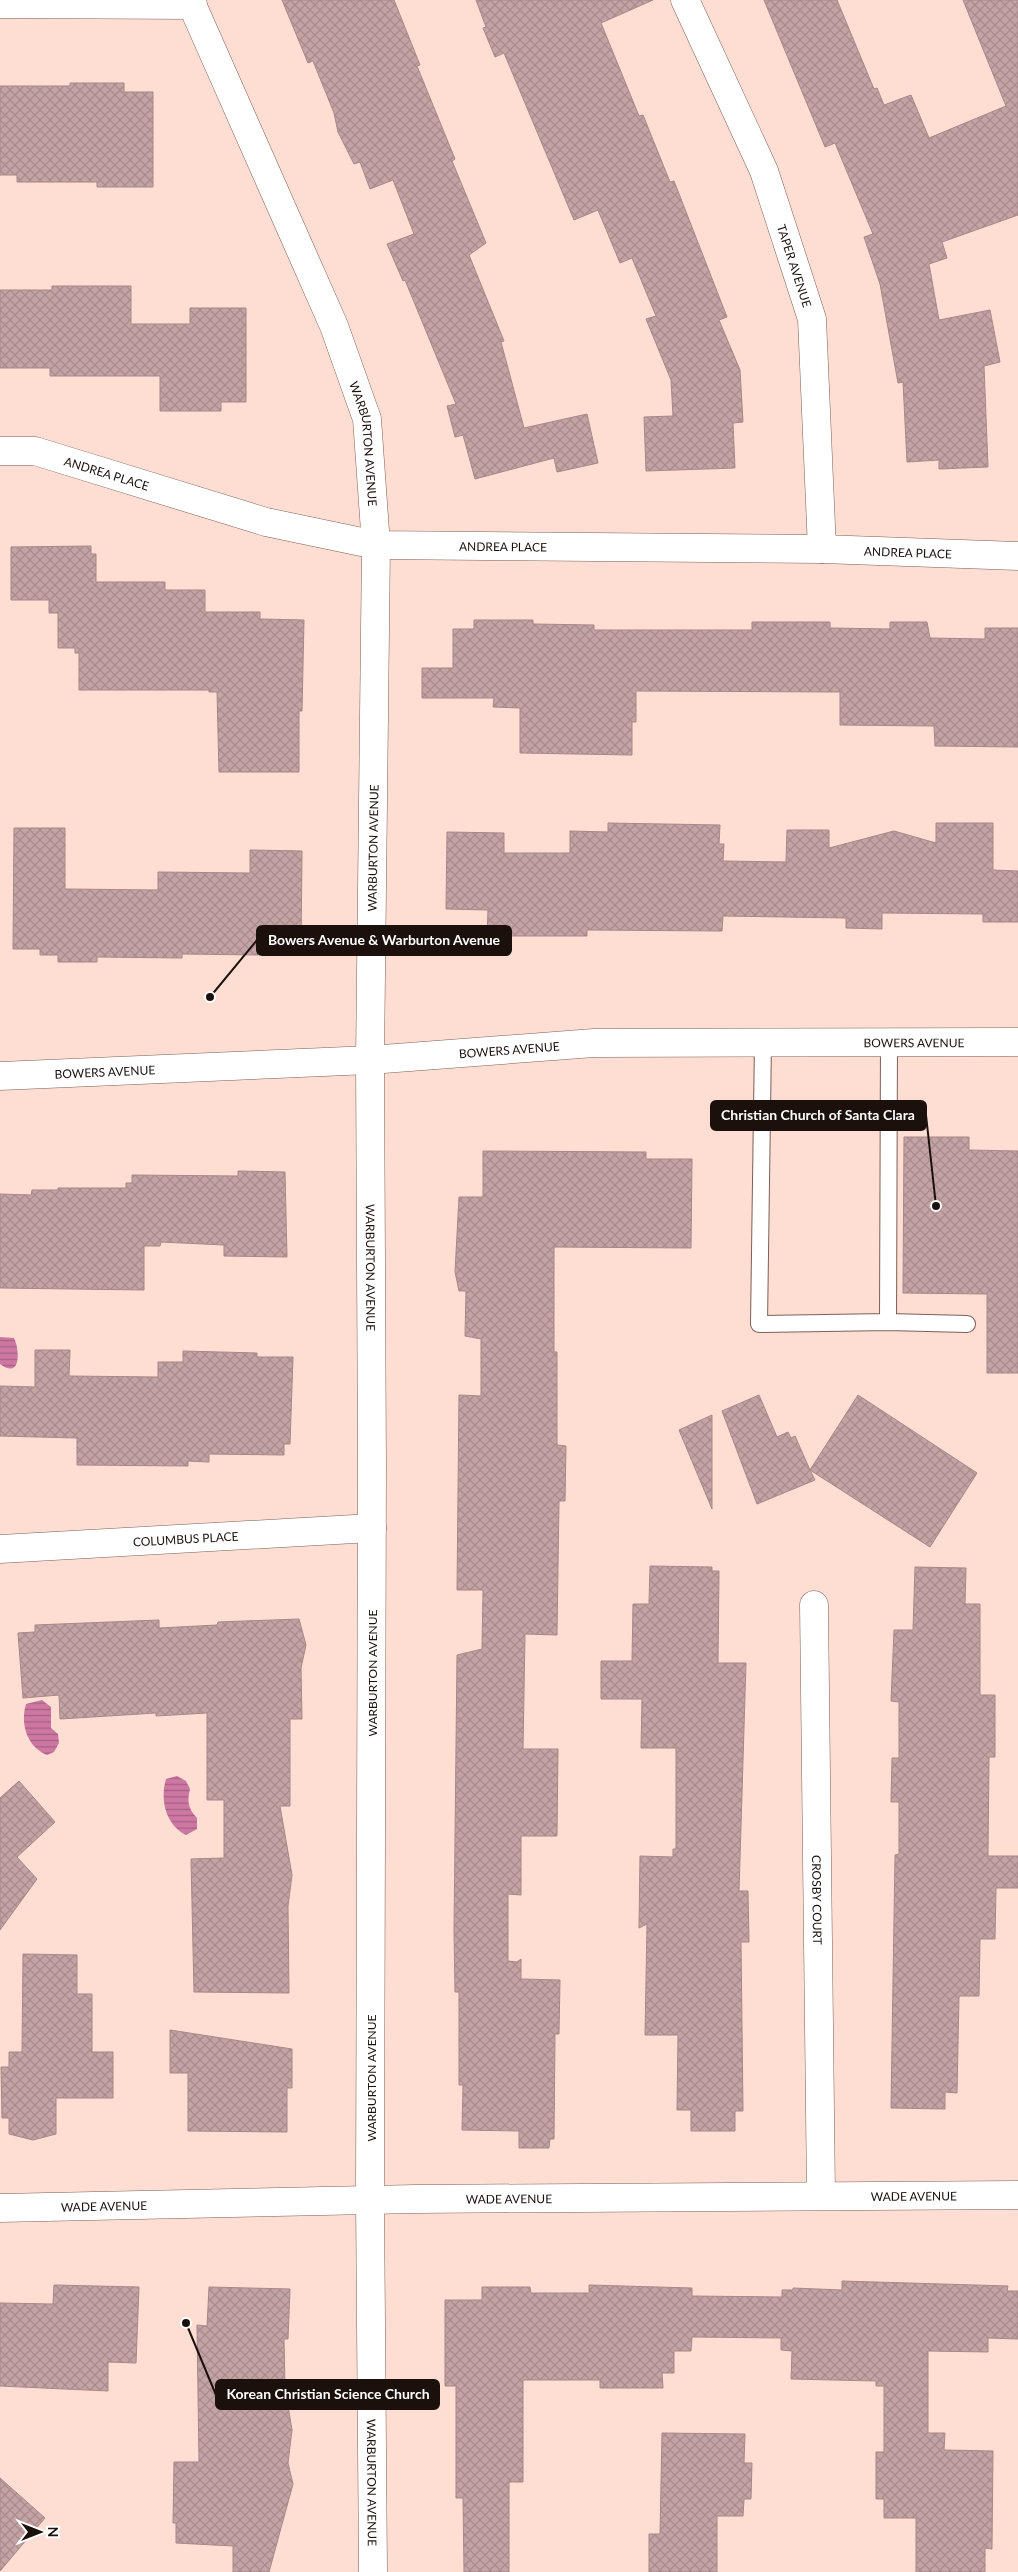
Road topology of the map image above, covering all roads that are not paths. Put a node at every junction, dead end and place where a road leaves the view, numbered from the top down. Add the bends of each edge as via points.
1 (684, 0) edge
2 (192, 3) edge
3 (0, 4) edge
4 (0, 451) edge
5 (376, 545) junction
6 (822, 549) junction
7 (1018, 556) edge
8 (763, 1041) junction
9 (889, 1041) junction
10 (1018, 1042) edge
11 (370, 1060) junction
12 (0, 1076) edge
13 (888, 1322) junction
14 (967, 1324) dead end
15 (372, 1528) junction
16 (0, 1549) edge
17 (814, 1605) dead end
18 (821, 2195) junction
19 (1018, 2195) edge
20 (370, 2200) junction
21 (0, 2208) edge
22 (373, 2572) edge

1 - 6 street, TAPER AVENUE via 764,170 812,319
2 - 3 street
2 - 5 street, WARBURTON AVENUE via 334,326 366,419
4 - 5 street, ANDREA PLACE via 35,451 266,522
5 - 6 street, ANDREA PLACE
5 - 11 street, WARBURTON AVENUE
6 - 7 street, ANDREA PLACE
8 - 9 street, BOWERS AVENUE
8 - 11 street, BOWERS AVENUE via 594,1043
8 - 13 lane via 759,1324
9 - 10 street, BOWERS AVENUE
9 - 13 lane
11 - 12 street, BOWERS AVENUE
11 - 15 street, WARBURTON AVENUE
13 - 14 lane
15 - 16 street, COLUMBUS PLACE
15 - 20 street, WARBURTON AVENUE
17 - 18 street, CROSBY COURT
18 - 19 street, WADE AVENUE
18 - 20 street, WADE AVENUE
20 - 21 street, WADE AVENUE
20 - 22 street, WARBURTON AVENUE

